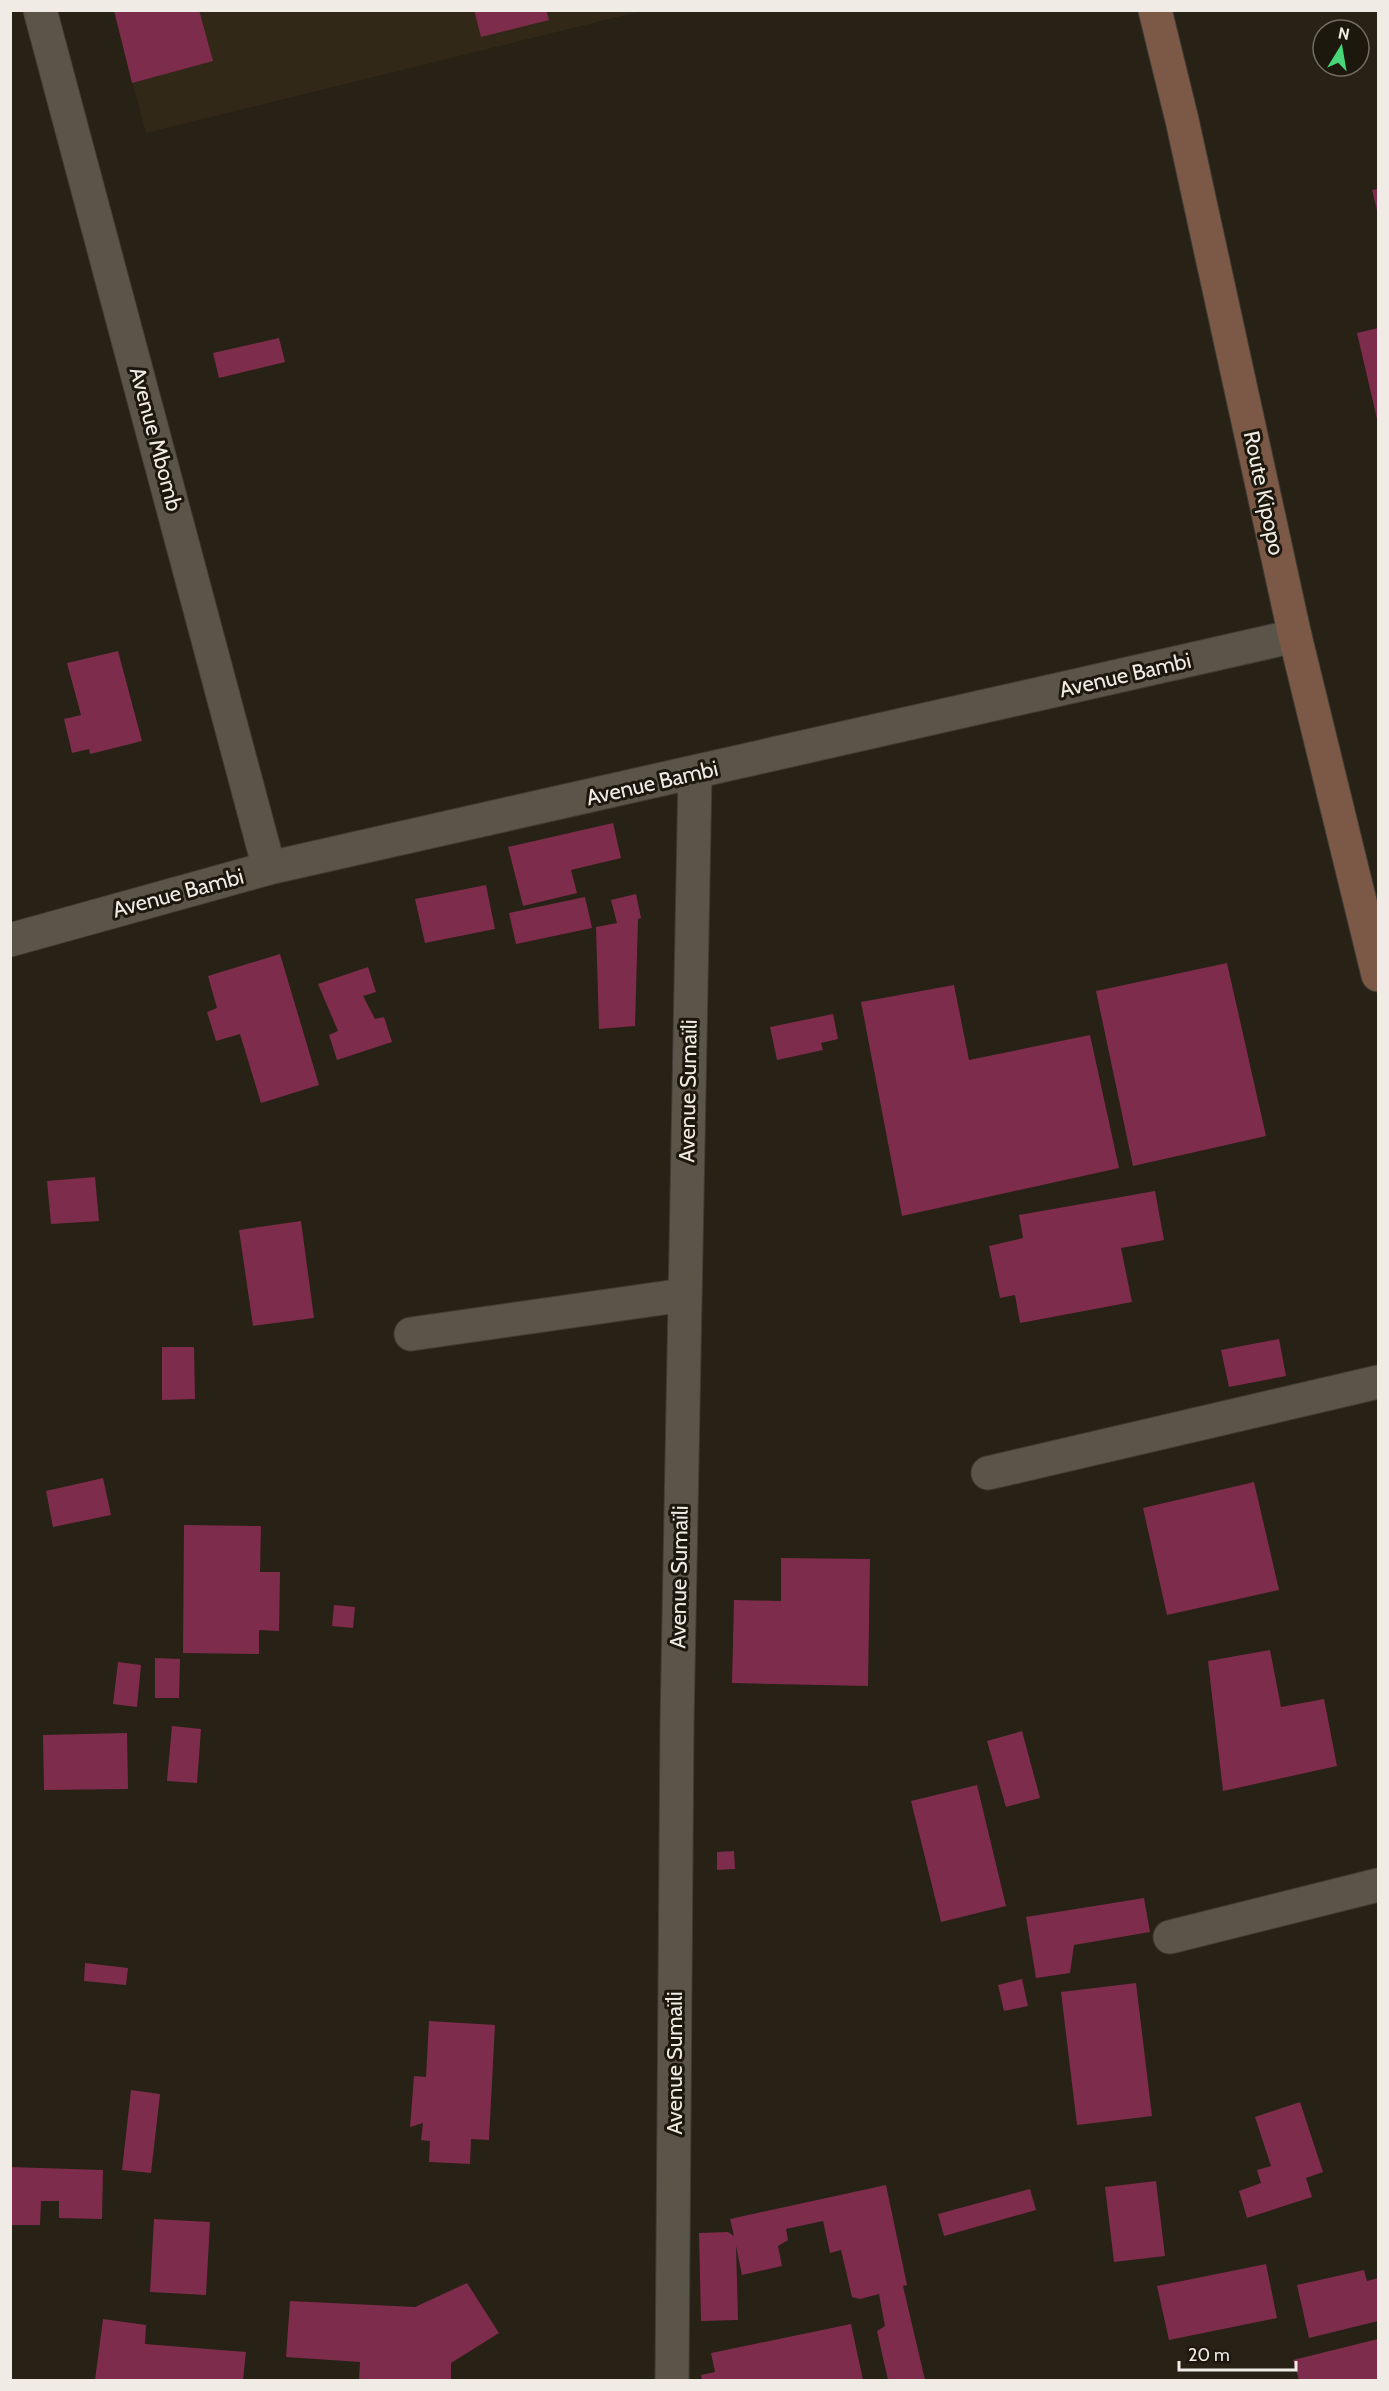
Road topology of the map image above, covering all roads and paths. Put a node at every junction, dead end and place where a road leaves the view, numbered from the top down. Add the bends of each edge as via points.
1 (40, 10) edge
2 (1155, 10) edge
3 (1295, 636) junction
4 (695, 774) junction
5 (269, 868) junction
6 (10, 940) edge
7 (1378, 975) edge
8 (684, 1295) junction
9 (411, 1334) dead end
10 (1378, 1382) edge
11 (988, 1473) dead end
12 (1378, 1885) edge
13 (1170, 1937) dead end
14 (672, 2380) edge

1 - 5 street, Avenue Mbomb
2 - 3 main road, Route Kipopo
3 - 4 street, Avenue Bambi
3 - 7 main road, Route Kipopo
4 - 5 street, Avenue Bambi
4 - 8 street, Avenue Sumaïli
5 - 6 street, Avenue Bambi
8 - 9 street
8 - 14 street, Avenue Sumaïli
10 - 11 street
12 - 13 street

